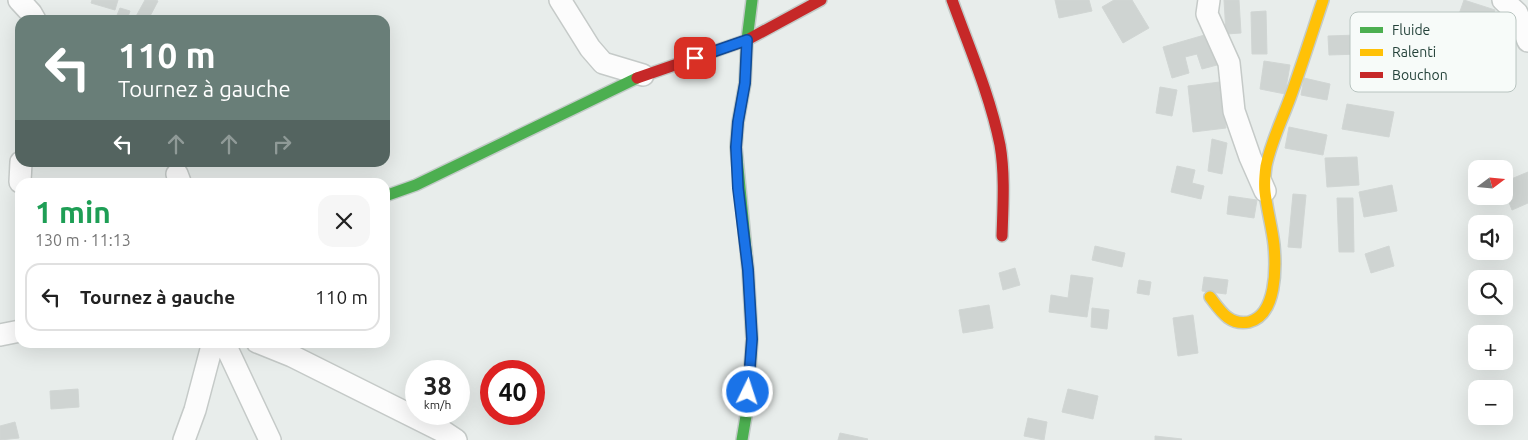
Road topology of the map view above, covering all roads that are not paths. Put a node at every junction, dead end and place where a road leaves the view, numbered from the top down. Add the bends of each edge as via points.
1 (19, 0) edge
2 (560, 0) edge
3 (752, 0) edge
4 (820, 0) edge
5 (952, 0) edge
6 (1209, 0) edge
7 (1323, 0) edge
8 (1503, 0) edge
9 (1516, 12) edge
10 (1516, 12) edge
11 (32, 15) edge
12 (747, 40) junction
13 (1528, 41) edge
14 (603, 63) junction
15 (643, 75) junction
16 (613, 90) junction
17 (1265, 192) junction
18 (390, 194) edge
19 (1002, 236) dead end
20 (1210, 297) dead end
21 (15, 332) edge
22 (0, 336) edge
23 (211, 348) edge
24 (227, 348) edge
25 (272, 348) edge
26 (184, 440) edge
27 (270, 440) edge
28 (456, 440) edge
29 (742, 440) edge

1 - 11 street
2 - 14 street
3 - 12 street
4 - 12 street
5 - 19 street via 989,102 1000,146
6 - 17 street via 1206,14 1229,63 1234,111
7 - 17 street via 1268,158
8 - 9 street
10 - 13 street
12 - 15 street
12 - 29 street via 736,147 752,339
14 - 15 street
14 - 16 street
15 - 16 street
16 - 18 street via 416,185
17 - 20 street via 1274,247 1274,285 1270,302 1257,320 1235,323
21 - 22 street
23 - 26 street
24 - 27 street
25 - 28 street

